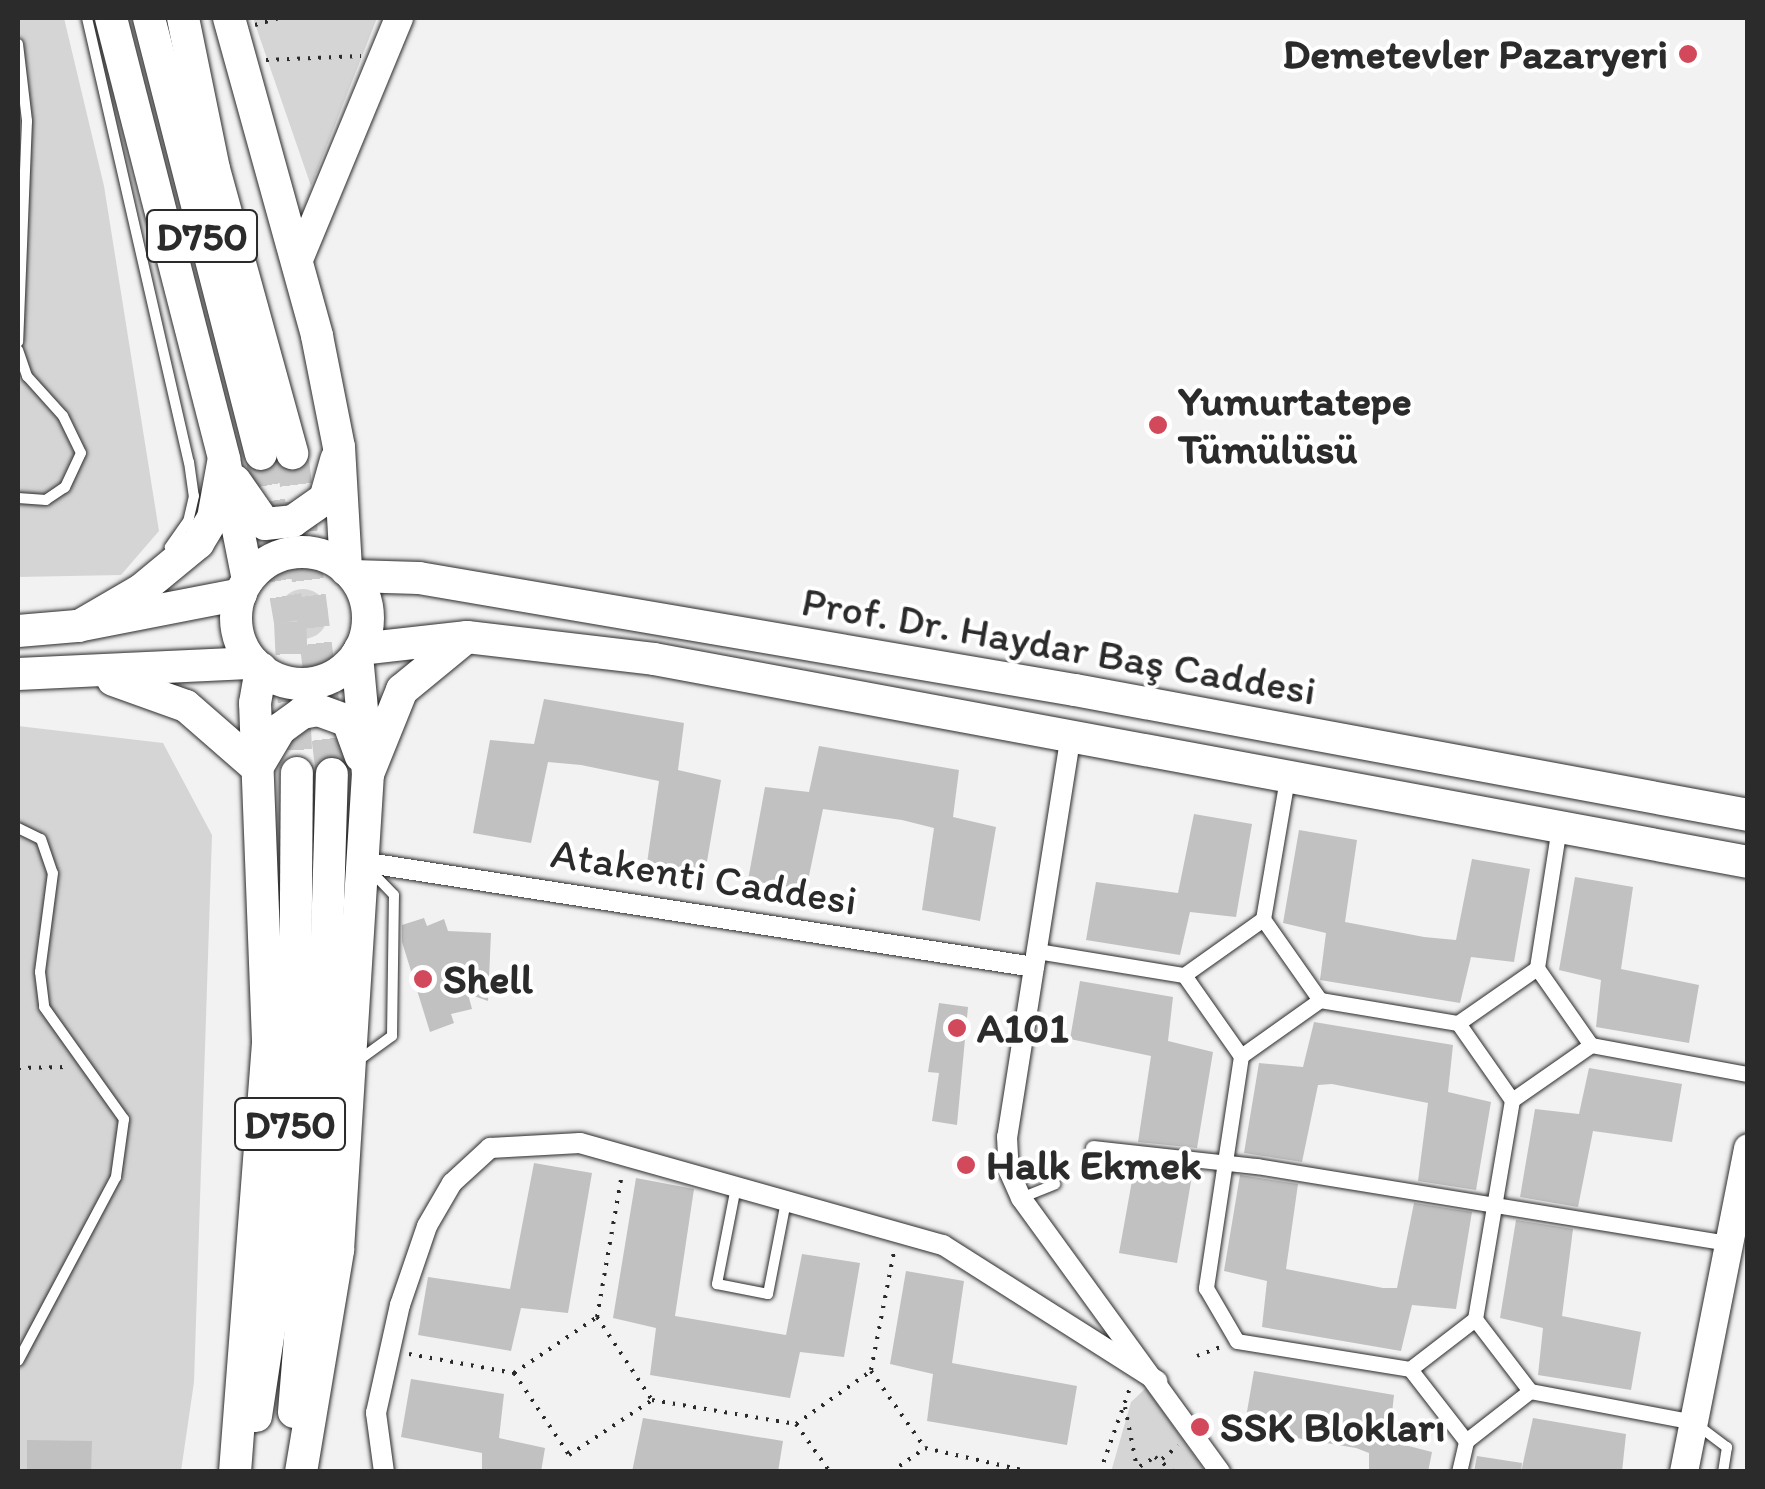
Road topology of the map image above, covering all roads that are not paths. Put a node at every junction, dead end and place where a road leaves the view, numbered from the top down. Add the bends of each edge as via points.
1 (87, 18) edge
2 (110, 18) edge
3 (149, 18) edge
4 (183, 18) edge
5 (228, 18) edge
6 (399, 18) edge
7 (18, 44) edge
8 (298, 262) junction
9 (18, 346) edge
10 (340, 447) junction
11 (224, 459) junction
12 (18, 498) edge
13 (170, 547) dead end
14 (350, 573) junction
15 (244, 587) junction
16 (18, 615) edge
17 (78, 626) junction
18 (18, 631) edge
19 (467, 638) junction
20 (358, 652) junction
21 (257, 666) junction
22 (84, 672) junction
23 (18, 674) edge
24 (1071, 734) junction
25 (257, 768) junction
26 (297, 773) tunnel mouth
27 (1288, 773) junction
28 (332, 774) tunnel mouth
29 (368, 774) junction
30 (1748, 815) edge
31 (1560, 822) junction
32 (18, 828) edge
33 (362, 862) junction
34 (1748, 862) edge
35 (1264, 919) junction
36 (1035, 959) junction
37 (1538, 968) junction
38 (1184, 975) junction
39 (1320, 1000) junction
40 (1458, 1024) junction
41 (1590, 1045) junction
42 (1241, 1056) junction
43 (1748, 1074) edge
44 (1512, 1100) junction
45 (1094, 1148) dead end
46 (1748, 1148) edge
47 (1226, 1163) junction
48 (1055, 1184) dead end
49 (736, 1187) junction
50 (1020, 1198) junction
51 (786, 1201) junction
52 (1494, 1203) junction
53 (1729, 1243) junction
54 (1475, 1319) junction
55 (18, 1361) edge
56 (1410, 1369) junction
57 (1158, 1381) junction
58 (1530, 1391) junction
59 (1694, 1422) junction
60 (1466, 1441) junction
61 (236, 1472) edge
62 (247, 1472) edge
63 (288, 1472) edge
64 (301, 1472) edge
65 (384, 1472) edge
66 (1220, 1472) edge
67 (1460, 1472) edge
68 (1684, 1472) edge
69 (1723, 1472) edge

1 - 13 lane via 189,462 194,496 188,521
2 - 11 main road
3 - 4 main road, D750 via 276,453
5 - 8 main road
6 - 8 main road
7 - 9 lane via 26,120
8 - 10 main road
9 - 12 lane via 27,376 62,416 80,452 65,487 46,500
10 - 11 main road via 325,498 293,521 266,524 247,507
10 - 14 main road
11 - 15 main road
11 - 17 main road via 214,518 198,543 141,590
14 - 15 main road via 320,554 300,552 280,556
14 - 20 main road via 368,615
14 - 30 main road, Prof. Dr. Haydar Baş Caddesi via 418,578 1056,686
15 - 17 main road
15 - 21 main road via 236,623
16 - 17 street
17 - 18 main road
19 - 20 main road, Prof. Dr. Haydar Baş Caddesi
19 - 24 main road, Prof. Dr. Haydar Baş Caddesi via 654,659
19 - 29 main road via 402,690
20 - 21 main road via 326,680 307,684
20 - 29 main road
21 - 22 main road
21 - 25 main road
22 - 23 main road
22 - 25 main road via 186,706
24 - 27 main road, Prof. Dr. Haydar Baş Caddesi
24 - 36 street
25 - 29 main road via 280,729 318,710 348,720
25 - 61 main road via 268,1041
26 - 62 main road, D750 via 295,1040 282,1238
27 - 31 main road, Prof. Dr. Haydar Baş Caddesi
27 - 35 street
28 - 63 main road, D750 via 324,1039
29 - 33 main road
31 - 34 main road, Prof. Dr. Haydar Baş Caddesi
31 - 37 street
32 - 55 lane via 40,840 53,873 40,972 44,1007 124,1120 116,1177
33 - 36 street, Atakenti Caddesi
33 - 64 main road via 338,1250
35 - 38 street
35 - 39 street
36 - 38 street
36 - 50 street via 1007,1137 1009,1172
37 - 40 street
37 - 41 street
38 - 42 street
39 - 40 street
39 - 42 street
40 - 44 street
41 - 43 street
41 - 44 street
42 - 47 street
44 - 52 street
45 - 47 street
46 - 53 main road
47 - 52 street
47 - 56 street via 1206,1288 1237,1341
48 - 50 lane
49 - 51 street
49 - 51 lane via 718,1284 768,1294
49 - 65 street via 580,1143 490,1148 452,1184 428,1226 376,1413
50 - 57 street
51 - 57 street via 943,1245
52 - 53 street
52 - 54 street
53 - 59 main road
54 - 56 street
54 - 58 street
56 - 60 street
57 - 66 street
58 - 59 street
58 - 60 street
59 - 68 main road
59 - 69 lane via 1728,1447
60 - 67 street

